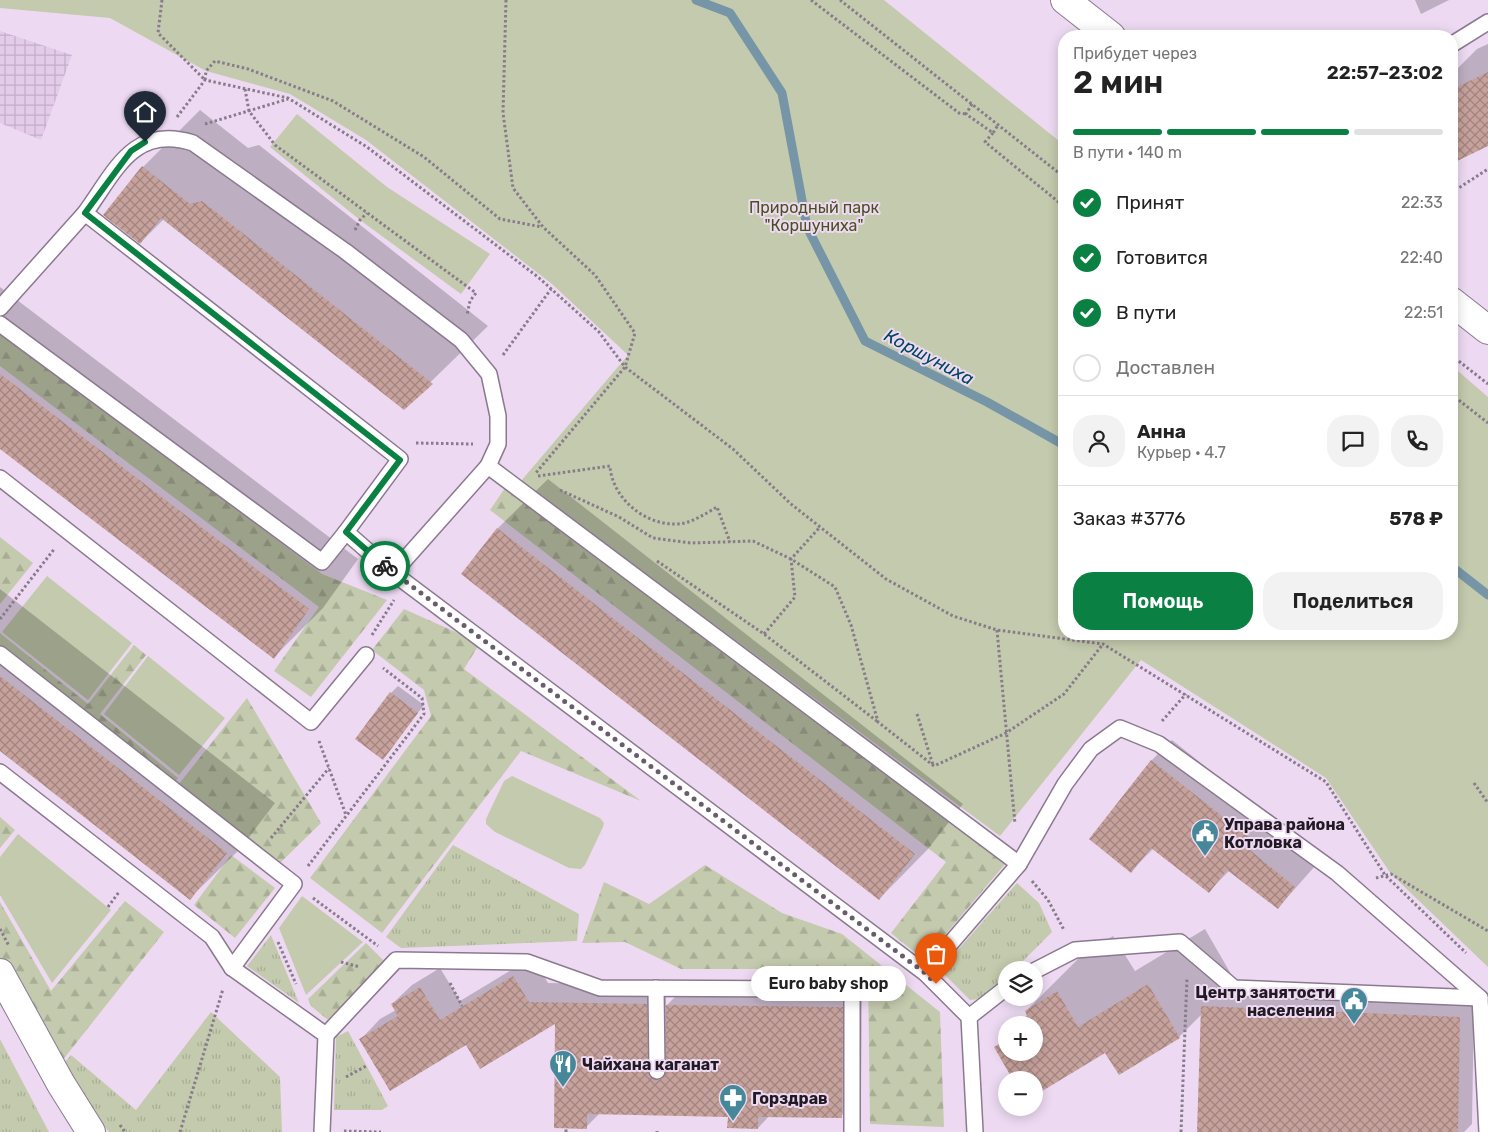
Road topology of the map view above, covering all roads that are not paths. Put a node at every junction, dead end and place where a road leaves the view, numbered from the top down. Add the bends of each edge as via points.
1 (1065, 0) edge
2 (1488, 22) edge
3 (1103, 30) edge
4 (1458, 41) edge
5 (85, 213) junction
6 (1458, 306) edge
7 (0, 308) edge
8 (0, 324) edge
9 (1488, 330) edge
10 (488, 466) junction
11 (0, 478) edge
12 (346, 532) junction
13 (393, 573) junction
14 (0, 654) edge
15 (366, 655) road end
16 (0, 772) edge
17 (1019, 864) junction
18 (1043, 966) edge
19 (235, 970) junction
20 (925, 973) junction
21 (1, 978) edge
22 (656, 988) junction
23 (998, 994) edge
24 (1480, 998) junction
25 (969, 1016) junction
26 (326, 1035) junction
27 (657, 1071) dead end
28 (322, 1131) edge
29 (91, 1132) edge
30 (852, 1132) edge
31 (975, 1132) edge
32 (1487, 1132) edge

1 - 3 street
2 - 4 lane
5 - 7 lane
5 - 10 lane via 131,151 145,142 162,138 176,137 193,143 345,251 461,340 489,374 498,416 498,444
5 - 12 lane via 400,460
6 - 9 street
8 - 12 lane via 322,562
10 - 13 lane
10 - 17 lane
11 - 15 lane via 311,722
12 - 13 lane
13 - 20 lane
14 - 19 lane via 294,884
16 - 19 lane via 212,937
17 - 20 lane
17 - 24 lane via 1065,784 1091,749 1120,728 1148,739 1174,755 1337,873
18 - 24 lane via 1075,950 1180,942 1234,988
19 - 26 lane
20 - 25 lane
21 - 29 street
22 - 26 lane via 600,988 527,962 396,960
22 - 27 lane
22 - 30 lane via 852,989
23 - 25 lane
24 - 32 lane
25 - 31 lane
26 - 28 lane

